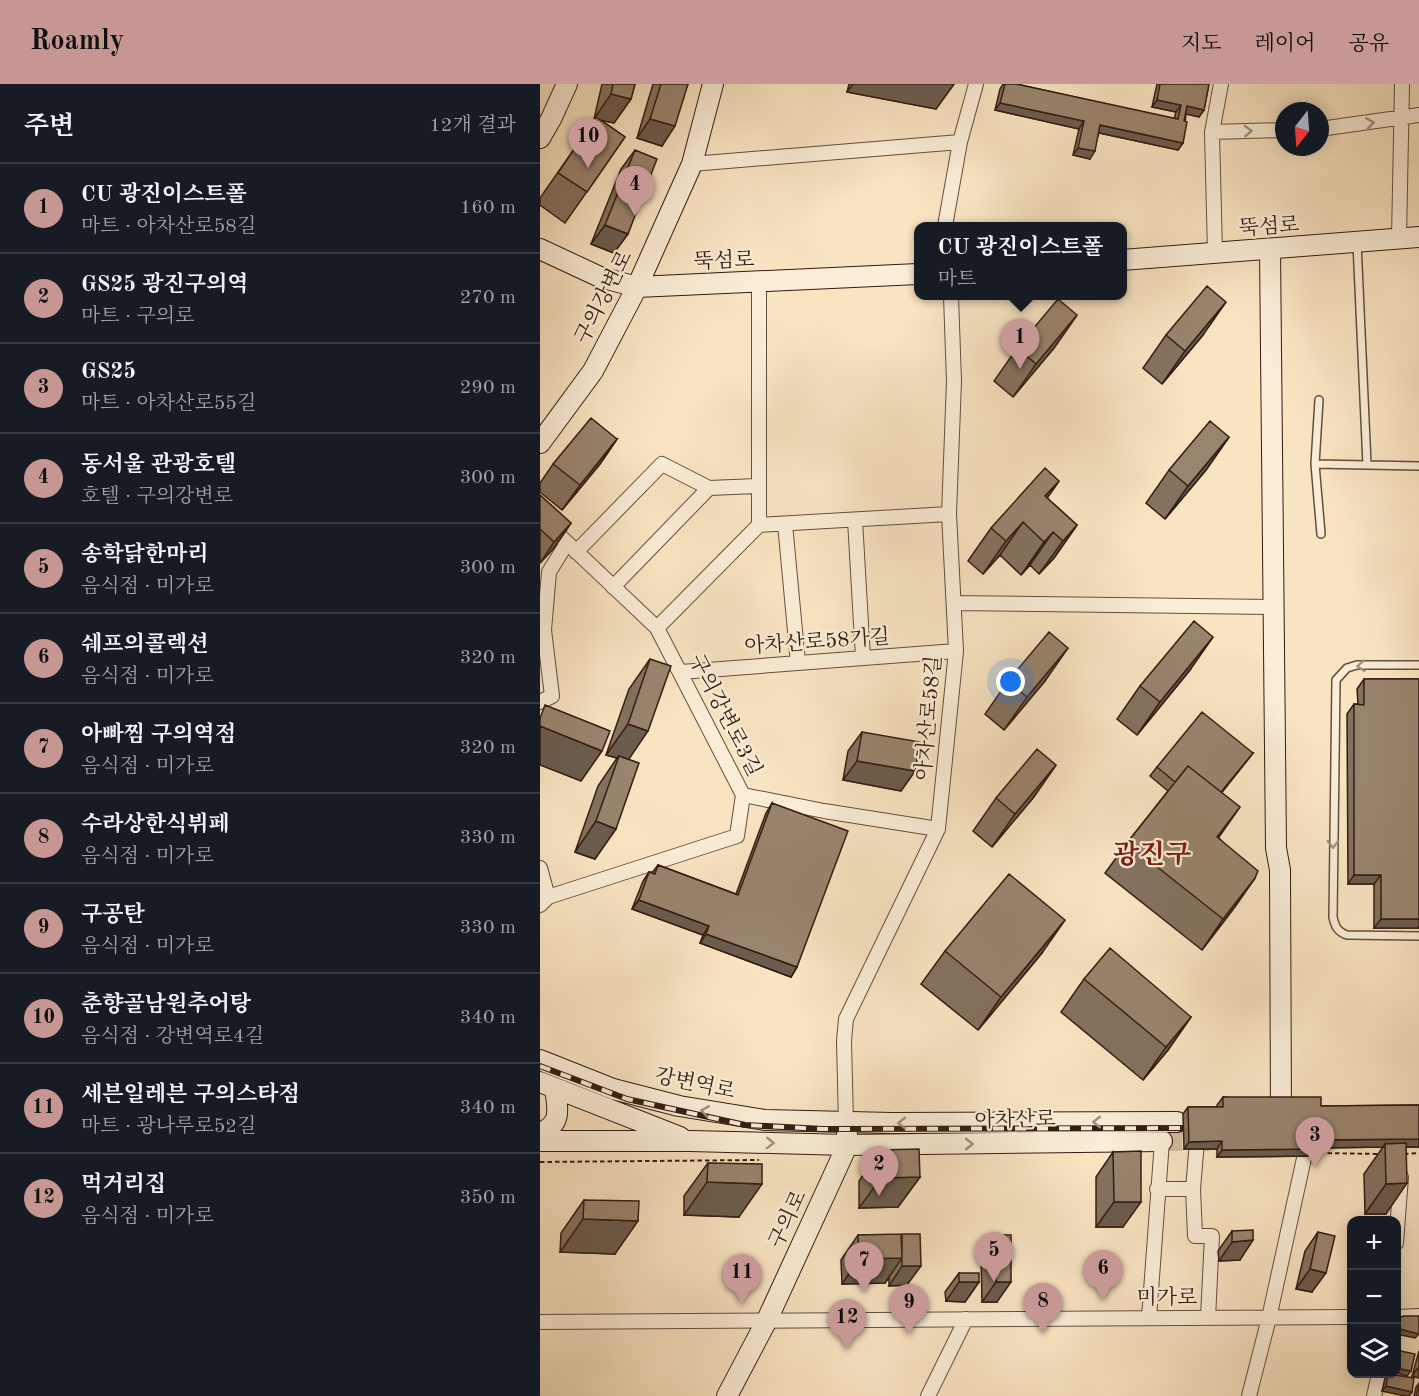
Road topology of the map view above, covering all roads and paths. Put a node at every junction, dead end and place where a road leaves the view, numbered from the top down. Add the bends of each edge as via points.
1 (567, 84) edge
2 (713, 84) edge
3 (976, 84) edge
4 (1221, 84) edge
5 (1402, 84) edge
6 (1419, 116) edge
7 (1402, 119) junction
8 (1329, 128) edge
9 (1275, 130) edge
10 (1212, 132) junction
11 (540, 138) edge
12 (960, 142) junction
13 (692, 164) junction
14 (946, 222) edge
15 (1419, 237) edge
16 (1399, 239) junction
17 (1357, 243) junction
18 (540, 249) edge
19 (1270, 250) junction
20 (1215, 253) junction
21 (1127, 260) edge
22 (914, 274) edge
23 (759, 282) junction
24 (637, 287) junction
25 (951, 300) edge
26 (1319, 400) dead end
27 (540, 442) edge
28 (1315, 464) junction
29 (1367, 464) junction
30 (1419, 466) edge
31 (758, 486) junction
32 (709, 488) junction
33 (949, 514) junction
34 (540, 517) edge
35 (855, 519) junction
36 (786, 524) junction
37 (759, 525) junction
38 (1321, 534) dead end
39 (572, 547) junction
40 (613, 587) junction
41 (954, 603) junction
42 (1274, 607) junction
43 (657, 628) junction
44 (956, 651) junction
45 (863, 658) junction
46 (798, 663) junction
47 (1419, 665) edge
48 (681, 672) junction
49 (540, 702) edge
50 (744, 795) junction
51 (938, 829) junction
52 (540, 868) edge
53 (544, 901) edge
54 (1419, 936) edge
55 (540, 1060) edge
56 (547, 1086) edge
57 (1281, 1117) edge
58 (765, 1120) junction
59 (1177, 1122) dead end
60 (846, 1123) junction
61 (1139, 1132) junction
62 (540, 1133) edge
63 (1308, 1140) edge
64 (540, 1141) edge
65 (691, 1141) junction
66 (1162, 1141) joint
67 (1197, 1141) edge
68 (847, 1145) junction
69 (1402, 1165) edge
70 (1157, 1189) junction
71 (1193, 1189) junction
72 (1398, 1216) edge
73 (1419, 1316) edge
74 (1347, 1317) edge
75 (1401, 1317) edge
76 (1149, 1318) junction
77 (1208, 1318) junction
78 (1269, 1318) junction
79 (966, 1319) junction
80 (767, 1320) junction
81 (540, 1322) edge
82 (1378, 1378) edge
83 (727, 1396) edge
84 (928, 1396) edge
85 (1249, 1396) edge
86 (1374, 1396) edge

1 - 11 main road
2 - 13 main road, 구의강변로
3 - 12 street
4 - 10 street
5 - 7 street
6 - 7 street
8 -> 7 street
7 - 16 street
10 -> 9 street
10 - 20 street
12 - 13 street
12 - 14 street
13 - 24 main road, 구의강변로
15 - 16 main road, 뚝섬로
16 - 17 main road, 뚝섬로
17 - 19 main road, 뚝섬로
17 - 29 lane
18 - 24 main road, 뚝섬로 via 600,277
19 - 20 main road, 뚝섬로
19 - 42 main road
20 - 21 main road, 뚝섬로
22 - 23 main road, 뚝섬로
23 - 24 main road, 뚝섬로
23 - 31 street
24 - 27 main road, 구의강변로 via 593,371
25 - 33 street, 아차산로58길 via 954,381
26 - 28 lane
28 - 29 lane
28 - 38 lane
29 - 30 lane
31 - 32 street
31 - 37 street
32 - 39 street via 662,464
32 - 40 street
33 - 35 street
33 - 41 street, 아차산로58길
34 - 39 street, 구의강변로3길
35 - 36 street
35 - 45 street
36 - 37 street
36 - 46 street
37 - 43 street
39 - 40 street, 구의강변로3길
39 - 49 street via 549,572 543,630 552,696
40 - 43 street, 구의강변로3길
41 - 42 street
41 - 44 street, 아차산로58길
42 - 57 main road
43 - 48 street, 구의강변로3길
44 - 45 street, 아차산로58가길
44 - 51 street, 아차산로58길
45 - 46 street, 아차산로58가길
46 - 48 street, 아차산로58가길
47 -> 54 lane via 1358,665 1347,668 1336,680 1333,917 1335,926 1347,935
48 - 50 street, 구의강변로3길
50 - 51 street, 구의강변로3길
50 - 53 street via 737,836
51 - 60 street, 아차산로58길 via 846,1019
52 - 53 street
58 -> 55 main road, 강변역로 via 679,1106 613,1089
56 - 62 main road via 557,1117 550,1129
56 - 65 main road
58 - 60 main road, 강변역로
58 - 65 main road, 아차산로
59 - 61 main road, 아차산로
61 -> 60 main road, 아차산로
60 - 68 main road, 구의로
61 - 66 main road, 아차산로
68 -> 61 main road, 아차산로
63 - 78 street
64 - 65 main road, 아차산로
65 -> 68 main road, 아차산로
66 - 70 street, 아차산로
67 - 71 street
68 - 80 main road, 구의로
69 - 72 street
70 - 71 street
70 - 76 street, 아차산로
71 - 77 street via 1196,1236 1212,1236
73 - 75 street
74 - 78 street, 미가로
76 - 77 street, 미가로
76 - 79 street, 미가로
77 - 78 street, 미가로
78 - 85 street
79 - 80 street, 미가로
79 - 84 street
80 - 81 street, 미가로
80 - 83 main road, 구의로
82 - 86 street

